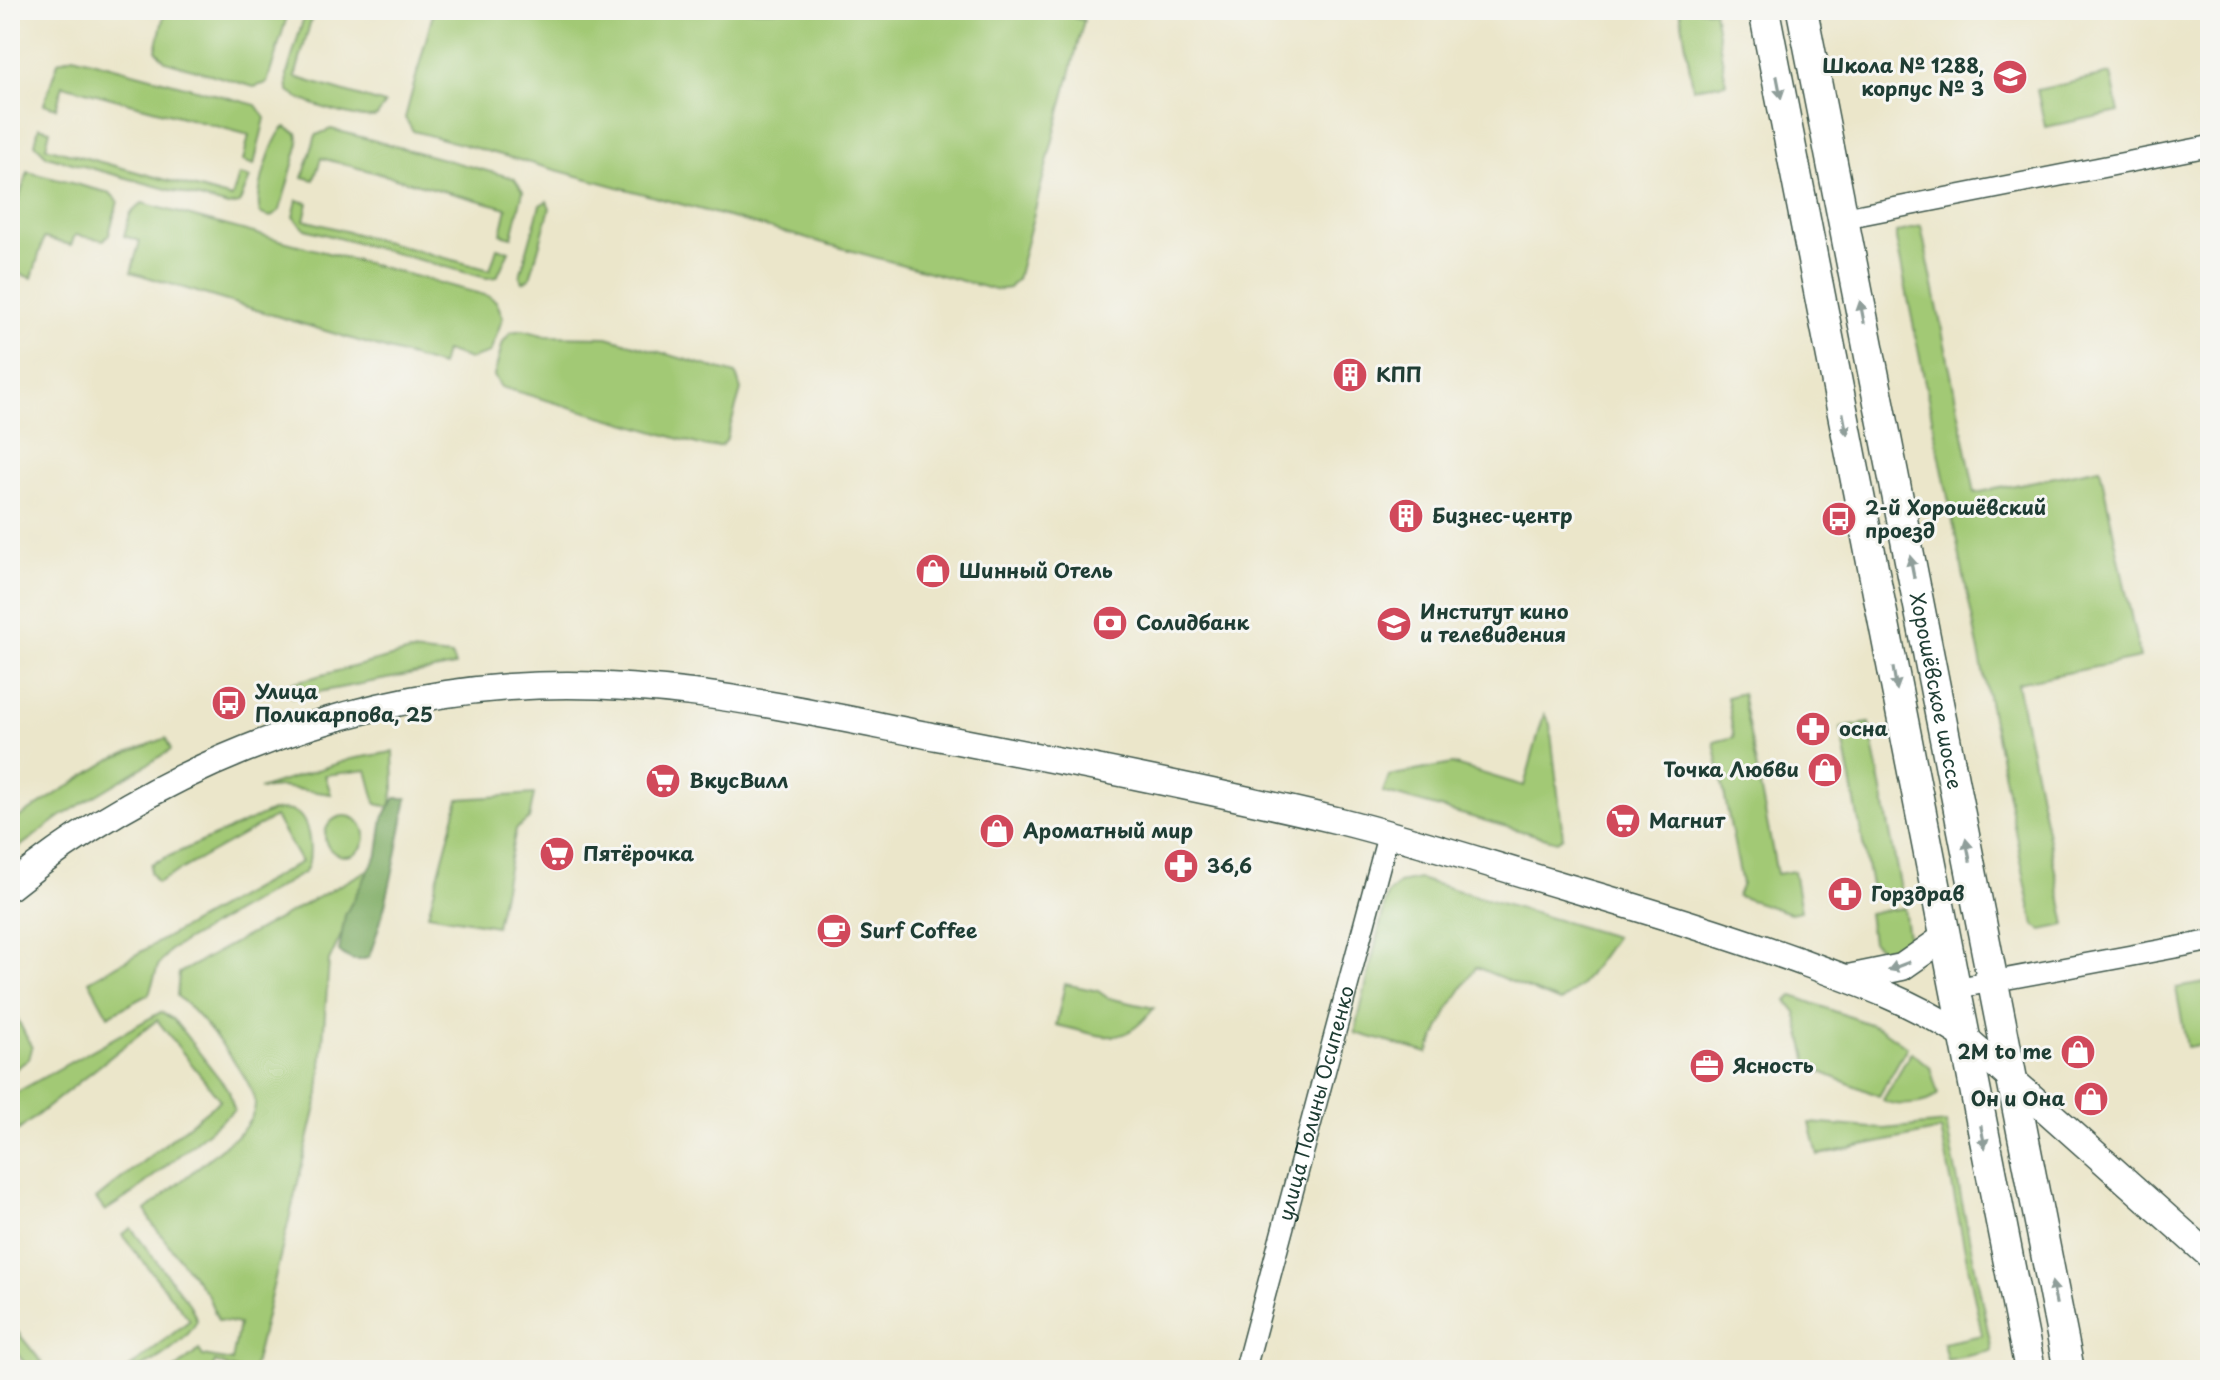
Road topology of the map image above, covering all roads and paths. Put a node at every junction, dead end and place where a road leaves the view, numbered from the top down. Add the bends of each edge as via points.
1 (1764, 10) edge
2 (1802, 10) edge
3 (2210, 146) edge
4 (1844, 218) junction
5 (1388, 835) junction
6 (10, 887) edge
7 (1942, 939) junction
8 (2210, 941) edge
9 (1848, 978) junction
10 (1995, 988) junction
11 (1952, 989) junction
12 (1961, 1034) junction
13 (2012, 1079) junction
14 (2210, 1256) edge
15 (1245, 1370) edge
16 (2030, 1370) edge
17 (2069, 1370) edge

1 -> 7 main road, Хорошёвское шоссе
2 - 4 main road, Хорошёвское шоссе
3 - 4 street
10 -> 4 main road, Хорошёвское шоссе
5 - 6 street via 1203,789 713,693 596,684 510,687 391,705 206,766 131,803
5 - 9 street via 1710,929
5 - 15 street, улица Полины Осипенко
7 -> 9 street via 1902,967
7 - 11 main road, Хорошёвское шоссе
8 - 10 street
9 - 12 street
10 - 11 street
10 - 12 street via 1985,1020
10 - 13 main road, Хорошёвское шоссе
11 - 12 main road, Хорошёвское шоссе
12 - 13 street
12 -> 16 main road, Хорошёвское шоссе
13 - 14 street
17 -> 13 main road, Хорошёвское шоссе

